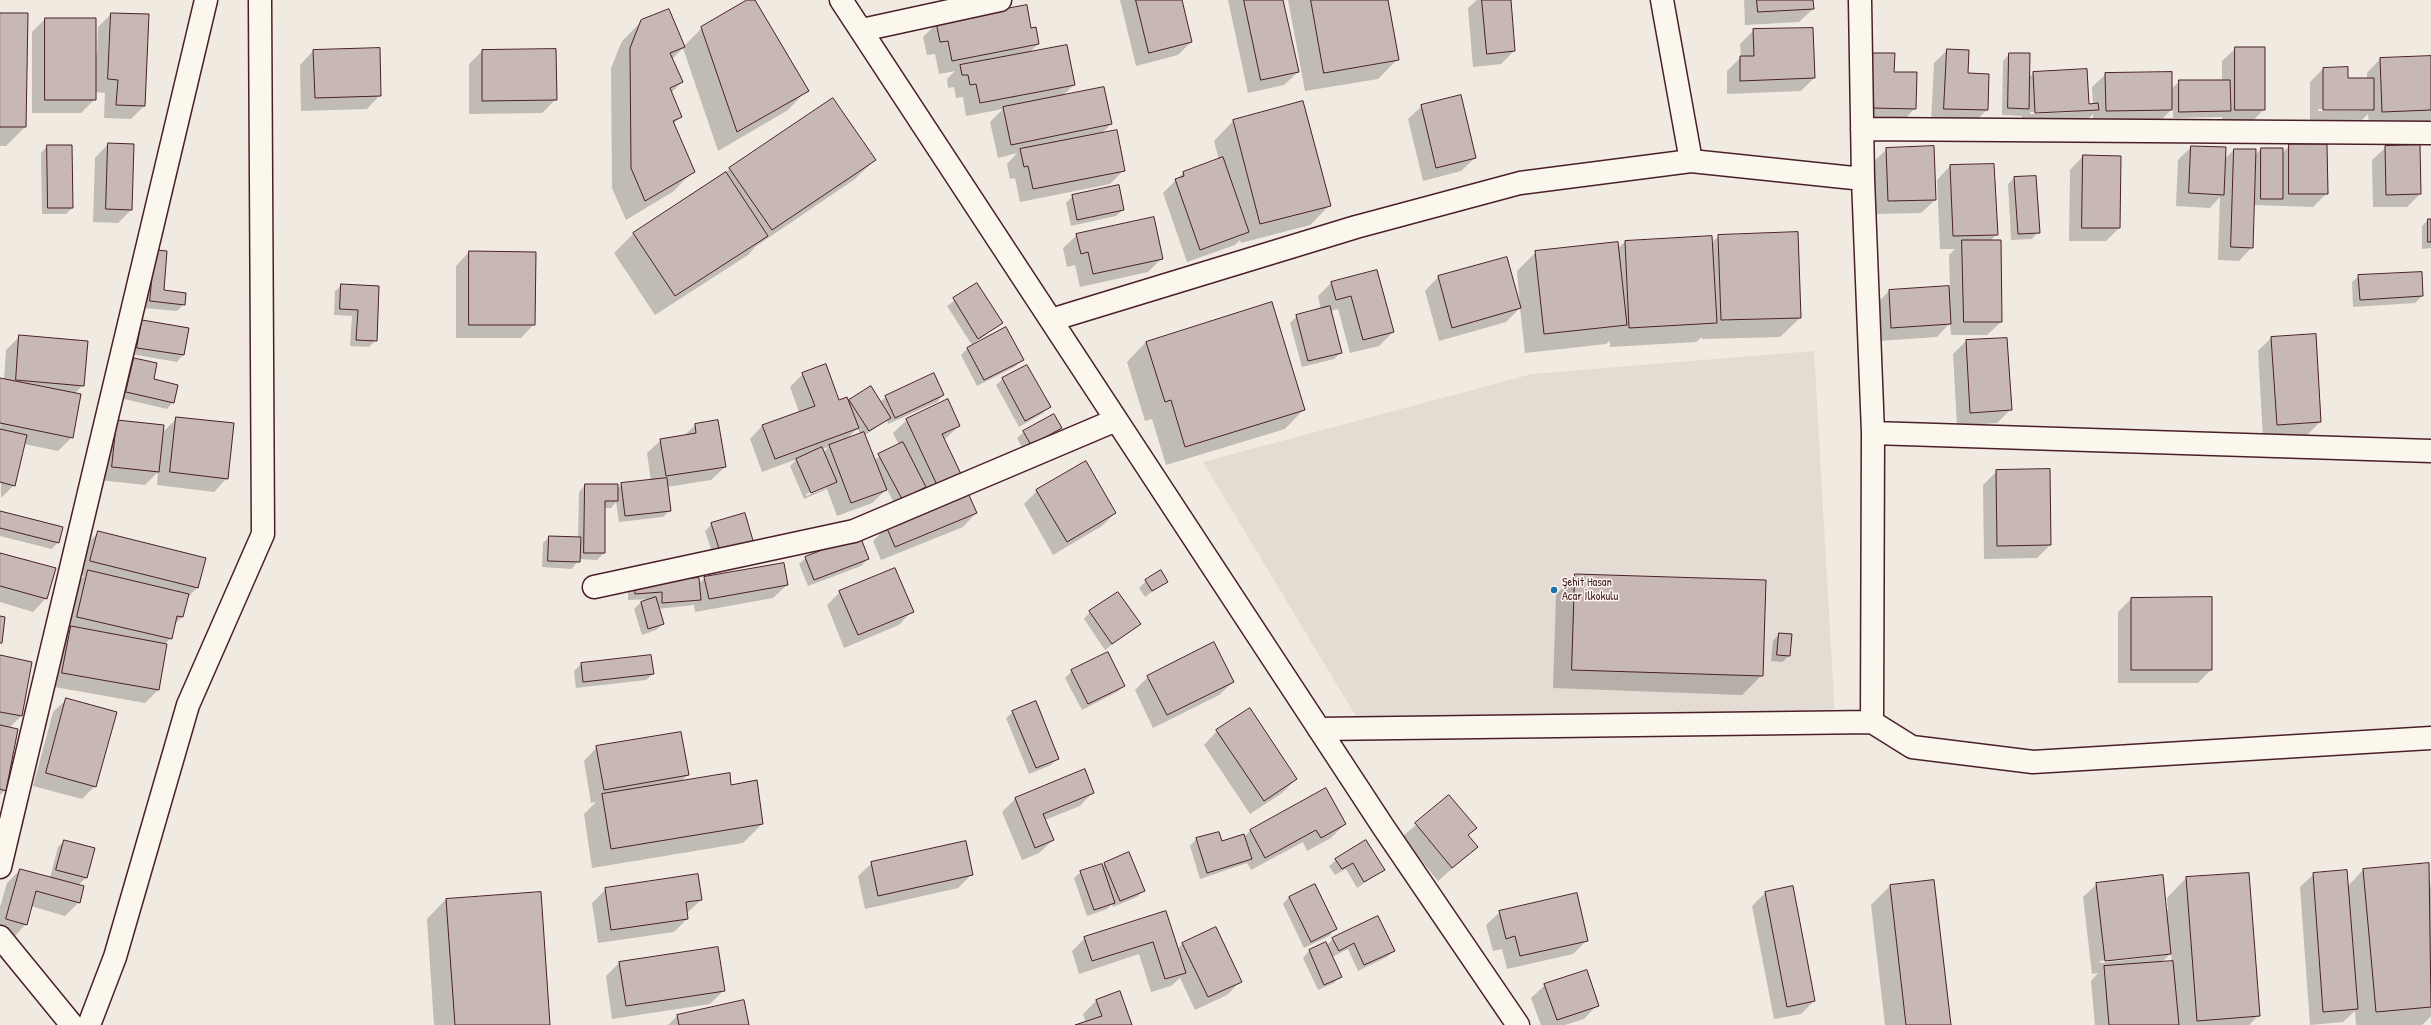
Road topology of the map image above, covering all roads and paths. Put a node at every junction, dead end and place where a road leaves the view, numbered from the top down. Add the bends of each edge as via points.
1 (206, 0) edge
2 (260, 0) edge
3 (841, 0) edge
4 (1000, 0) edge
5 (1662, 0) edge
6 (1860, 0) edge
7 (862, 30) junction
8 (1862, 129) junction
9 (2431, 133) edge
10 (1691, 161) junction
11 (1863, 179) junction
12 (1051, 320) junction
13 (1116, 420) junction
14 (1873, 433) junction
15 (2431, 451) edge
16 (594, 587) dead end
17 (1872, 722) junction
18 (1319, 729) junction
19 (2431, 738) edge
20 (0, 867) edge
21 (0, 937) edge
22 (72, 1025) edge
23 (89, 1025) edge
24 (1518, 1025) edge

1 - 20 street
2 - 23 street via 263,534 188,706 115,957
3 - 7 street
4 - 7 street
5 - 10 street
6 - 8 street
7 - 12 street
8 - 9 street
8 - 11 street
10 - 11 street
10 - 12 street via 1520,184 1356,227
11 - 14 street
12 - 13 street
13 - 16 street via 854,531
13 - 18 street
14 - 15 street
14 - 17 street
17 - 18 street
17 - 19 street via 1912,747 2033,762
18 - 24 street
21 - 22 street

